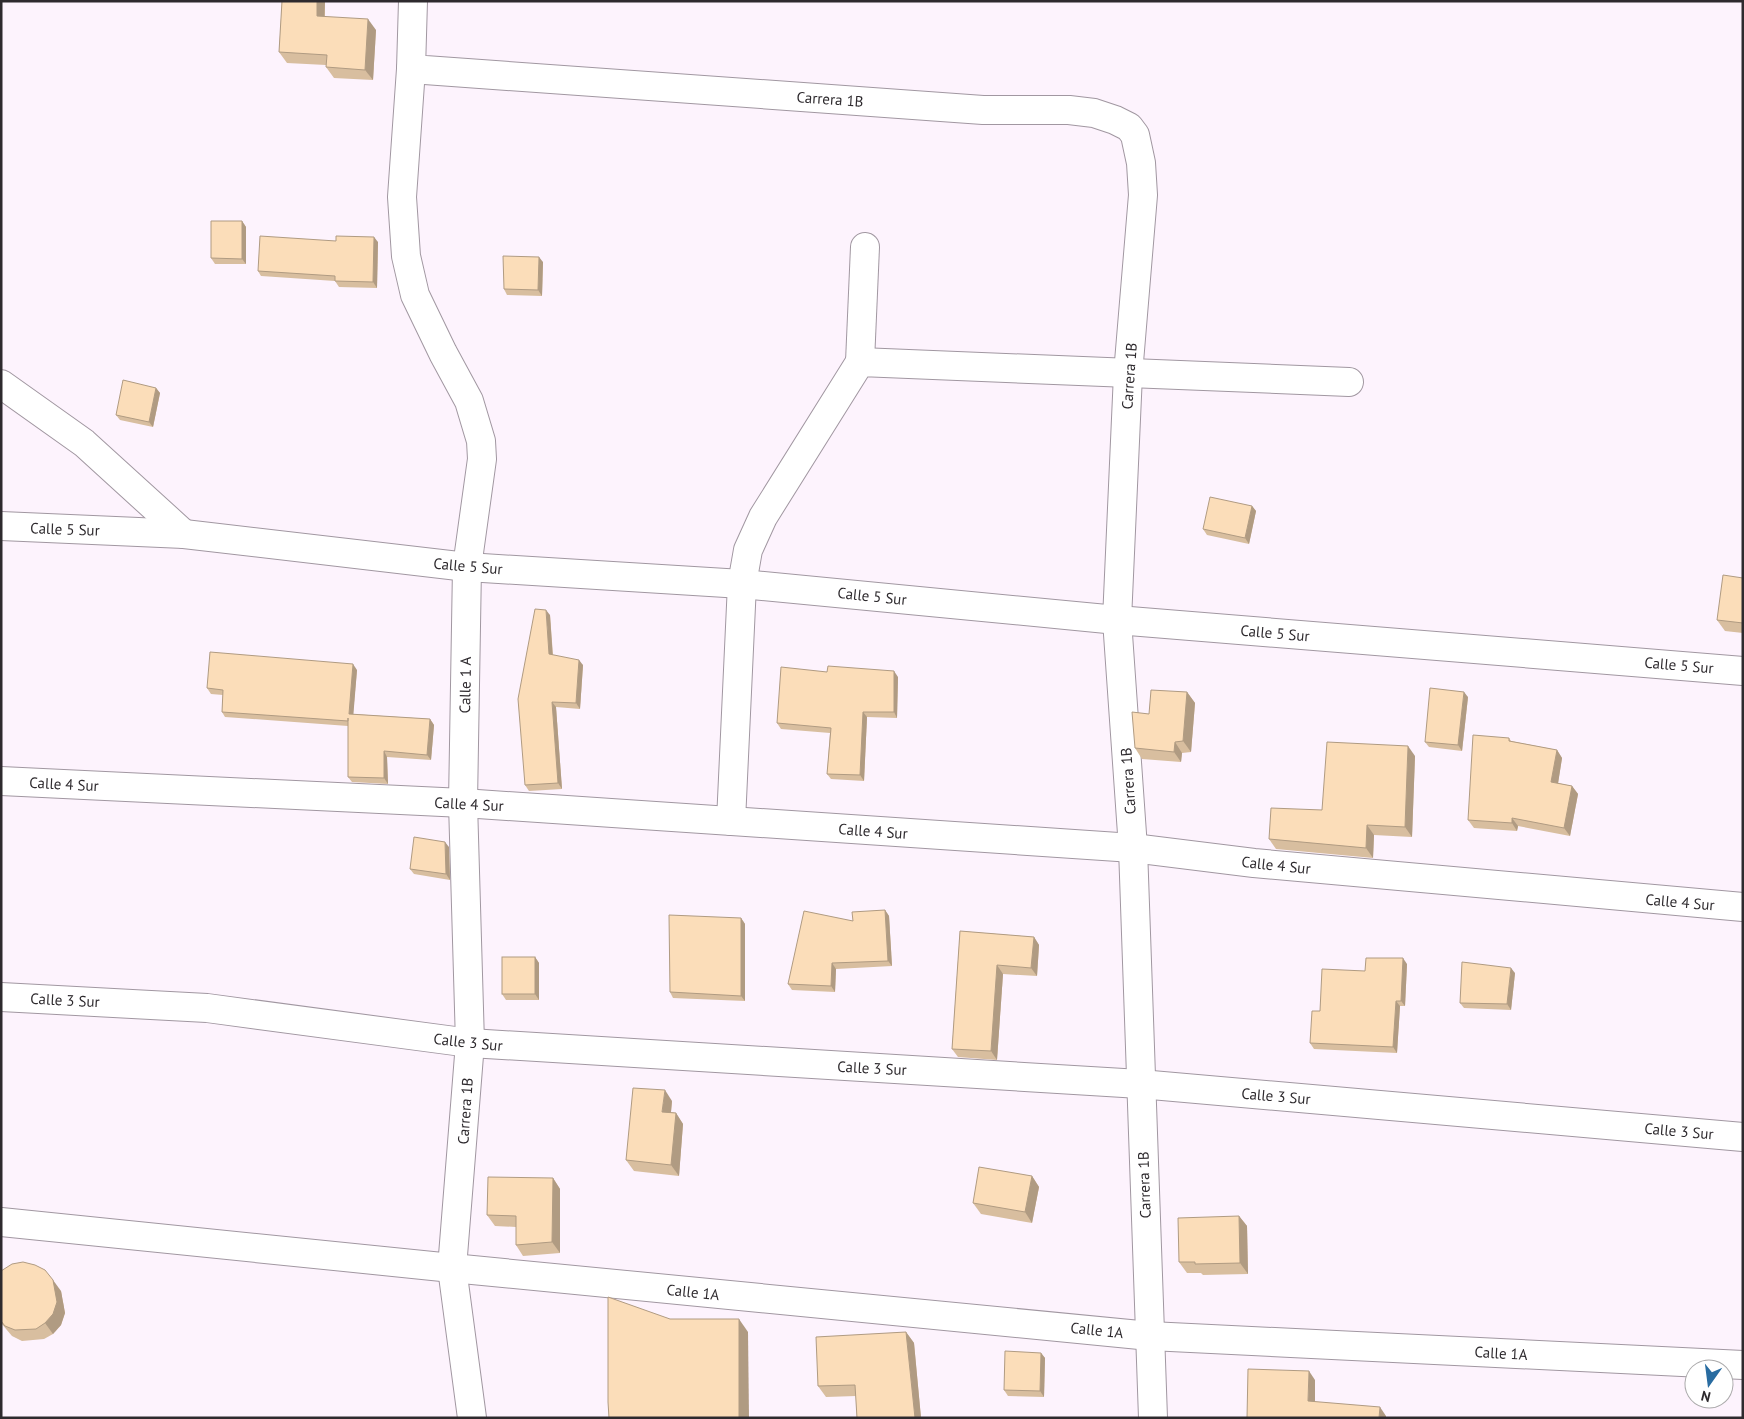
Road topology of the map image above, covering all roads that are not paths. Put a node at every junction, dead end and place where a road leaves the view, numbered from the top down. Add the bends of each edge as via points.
1 (413, 1) edge
2 (411, 69) junction
3 (865, 247) dead end
4 (860, 362) junction
5 (1128, 374) junction
6 (1349, 382) dead end
7 (1, 384) edge
8 (1, 526) edge
9 (184, 534) junction
10 (467, 567) junction
11 (742, 584) junction
12 (1117, 620) junction
13 (1743, 670) edge
14 (1, 781) edge
15 (463, 803) junction
16 (731, 821) junction
17 (1133, 848) junction
18 (1743, 907) edge
19 (1, 997) edge
20 (470, 1043) junction
21 (1140, 1084) junction
22 (1743, 1136) edge
23 (1, 1222) edge
24 (452, 1268) junction
25 (1150, 1336) junction
26 (1743, 1365) edge
27 (472, 1418) edge
28 (1153, 1418) edge

1 - 2 street
2 - 5 street, Carrera 1B via 983,110 1069,110 1115,120 1135,135 1141,163
2 - 10 street, Calle 1 A via 402,197 406,256 415,295 469,401 481,441 482,459
3 - 4 street
4 - 5 street
4 - 11 street via 763,517 748,550
5 - 6 street
5 - 12 street, Carrera 1B
7 - 9 street via 84,443
8 - 9 street, Calle 5 Sur
9 - 10 street, Calle 5 Sur
10 - 11 street, Calle 5 Sur
10 - 15 street, Calle 1 A
11 - 12 street, Calle 5 Sur
11 - 16 street
12 - 13 street, Calle 5 Sur
12 - 17 street, Carrera 1B
14 - 15 street, Calle 4 Sur
15 - 16 street, Calle 4 Sur
15 - 20 street, Carrera 1B
16 - 17 street, Calle 4 Sur
17 - 18 street, Calle 4 Sur via 1254,863
17 - 21 street, Carrera 1B
19 - 20 street, Calle 3 Sur via 207,1008
20 - 21 street, Calle 3 Sur
20 - 24 street, Carrera 1B
21 - 22 street, Calle 3 Sur
21 - 25 street, Carrera 1B
23 - 24 street, Calle 1A
24 - 25 street, Calle 1A
24 - 27 street, Carrera 1B
25 - 26 street, Calle 1A
25 - 28 street, Carrera 1B

